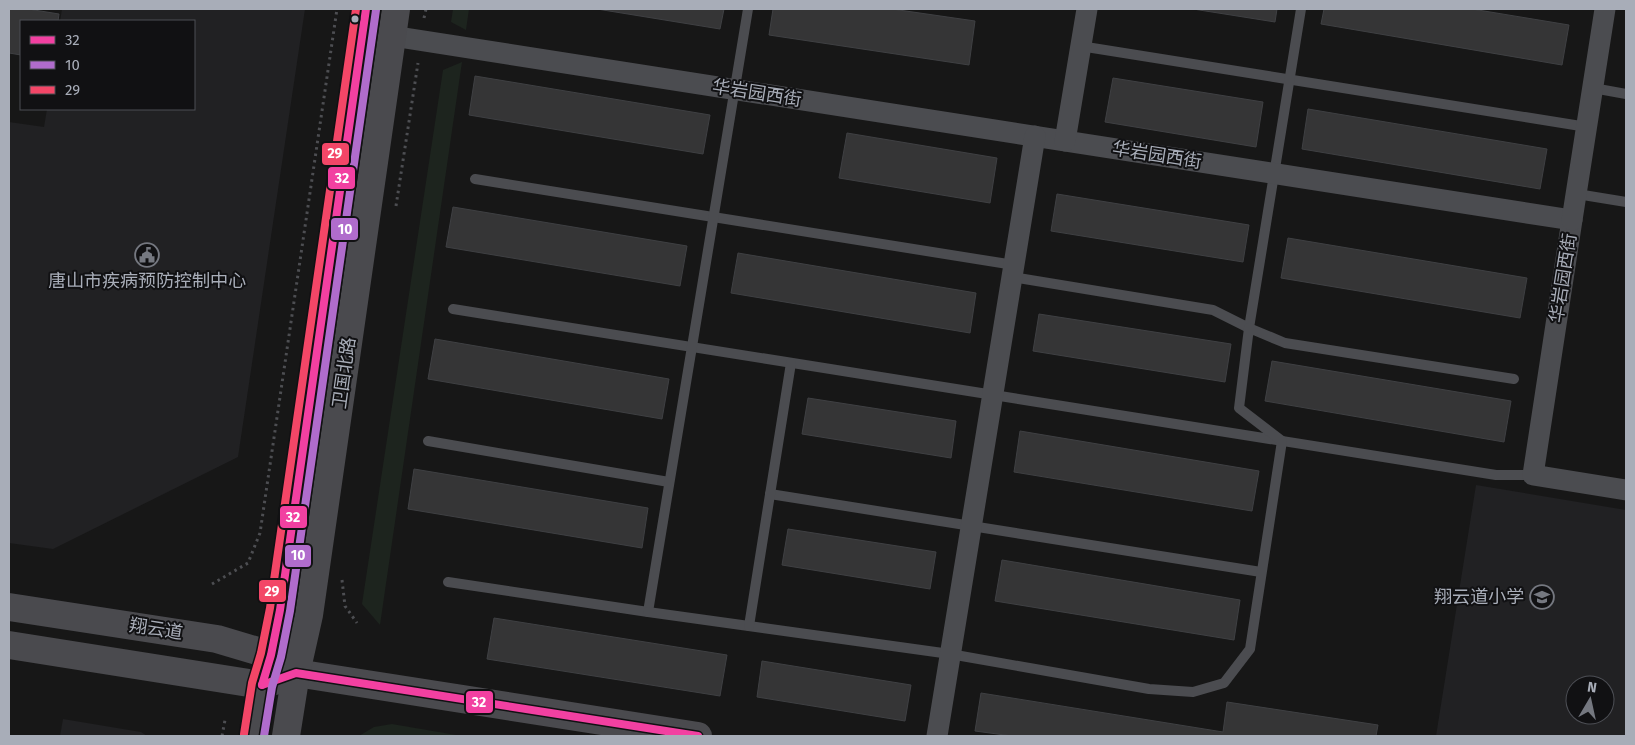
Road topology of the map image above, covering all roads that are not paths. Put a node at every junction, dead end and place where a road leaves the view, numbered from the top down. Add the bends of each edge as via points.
1 (366, 9) edge
2 (396, 9) edge
3 (748, 9) edge
4 (1087, 9) edge
5 (1301, 9) edge
6 (1605, 9) edge
7 (392, 36) junction
8 (1080, 46) junction
9 (1289, 80) junction
10 (1593, 88) junction
11 (734, 89) junction
12 (1626, 94) edge
13 (1587, 128) junction
14 (1035, 136) junction
15 (1064, 141) junction
16 (1274, 173) junction
17 (475, 179) dead end
18 (1576, 194) junction
19 (1626, 202) edge
20 (713, 218) junction
21 (1572, 220) junction
22 (1013, 271) junction
23 (453, 309) dead end
24 (1249, 328) junction
25 (692, 347) junction
26 (791, 363) junction
27 (1514, 379) dead end
28 (992, 394) junction
29 (428, 441) dead end
30 (1282, 441) junction
31 (1533, 475) junction
32 (669, 482) junction
33 (1626, 490) edge
34 (770, 494) junction
35 (971, 526) junction
36 (1261, 572) junction
37 (448, 582) dead end
38 (9, 606) edge
39 (648, 612) junction
40 (749, 626) junction
41 (9, 645) edge
42 (950, 654) junction
43 (271, 655) junction
44 (296, 673) junction
45 (262, 685) junction
46 (254, 736) edge
47 (286, 736) edge
48 (698, 736) edge
49 (937, 736) edge

1 - 43 main road, 卫国北路 via 282,600
2 - 7 main road, 卫国北路
3 - 11 lane
4 - 8 street
5 - 9 lane
6 - 10 street
7 - 11 street, 华岩园西街
7 - 44 main road, 卫国北路 via 309,615
8 - 9 lane
8 - 15 street
9 - 13 lane
9 - 16 lane
10 - 12 lane
10 - 13 street
11 - 14 street, 华岩园西街
11 - 20 lane
13 - 18 street
14 - 15 street, 华岩园西街
14 - 22 street
15 - 16 street, 华岩园西街
16 - 21 street, 华岩园西街
16 - 24 lane
17 - 20 lane
18 - 19 lane
18 - 21 street
20 - 22 lane
20 - 25 lane
21 - 31 street, 华岩园西街
22 - 24 lane via 1213,310
22 - 28 street
23 - 25 lane
24 - 27 lane via 1285,343
24 - 30 lane via 1239,408
25 - 26 lane
25 - 32 lane
26 - 28 lane
26 - 34 lane
28 - 30 lane
28 - 35 street
29 - 32 lane
30 - 31 lane via 1496,475
30 - 36 lane
31 - 33 street
32 - 39 lane
34 - 35 lane
34 - 40 lane
35 - 36 lane
35 - 42 street
36 - 42 lane via 1250,649 1224,683 1193,692 1149,689
37 - 39 lane
38 - 43 main road, 翔云道 via 217,639
39 - 40 lane
40 - 42 lane
41 - 45 main road, 翔云道
42 - 49 street
43 - 44 main road, 翔云道
43 - 45 main road, 卫国北路
44 - 45 main road, 翔云道
44 - 47 main road, 卫国北路
44 - 48 main road, 翔云道
45 - 46 main road, 卫国北路

